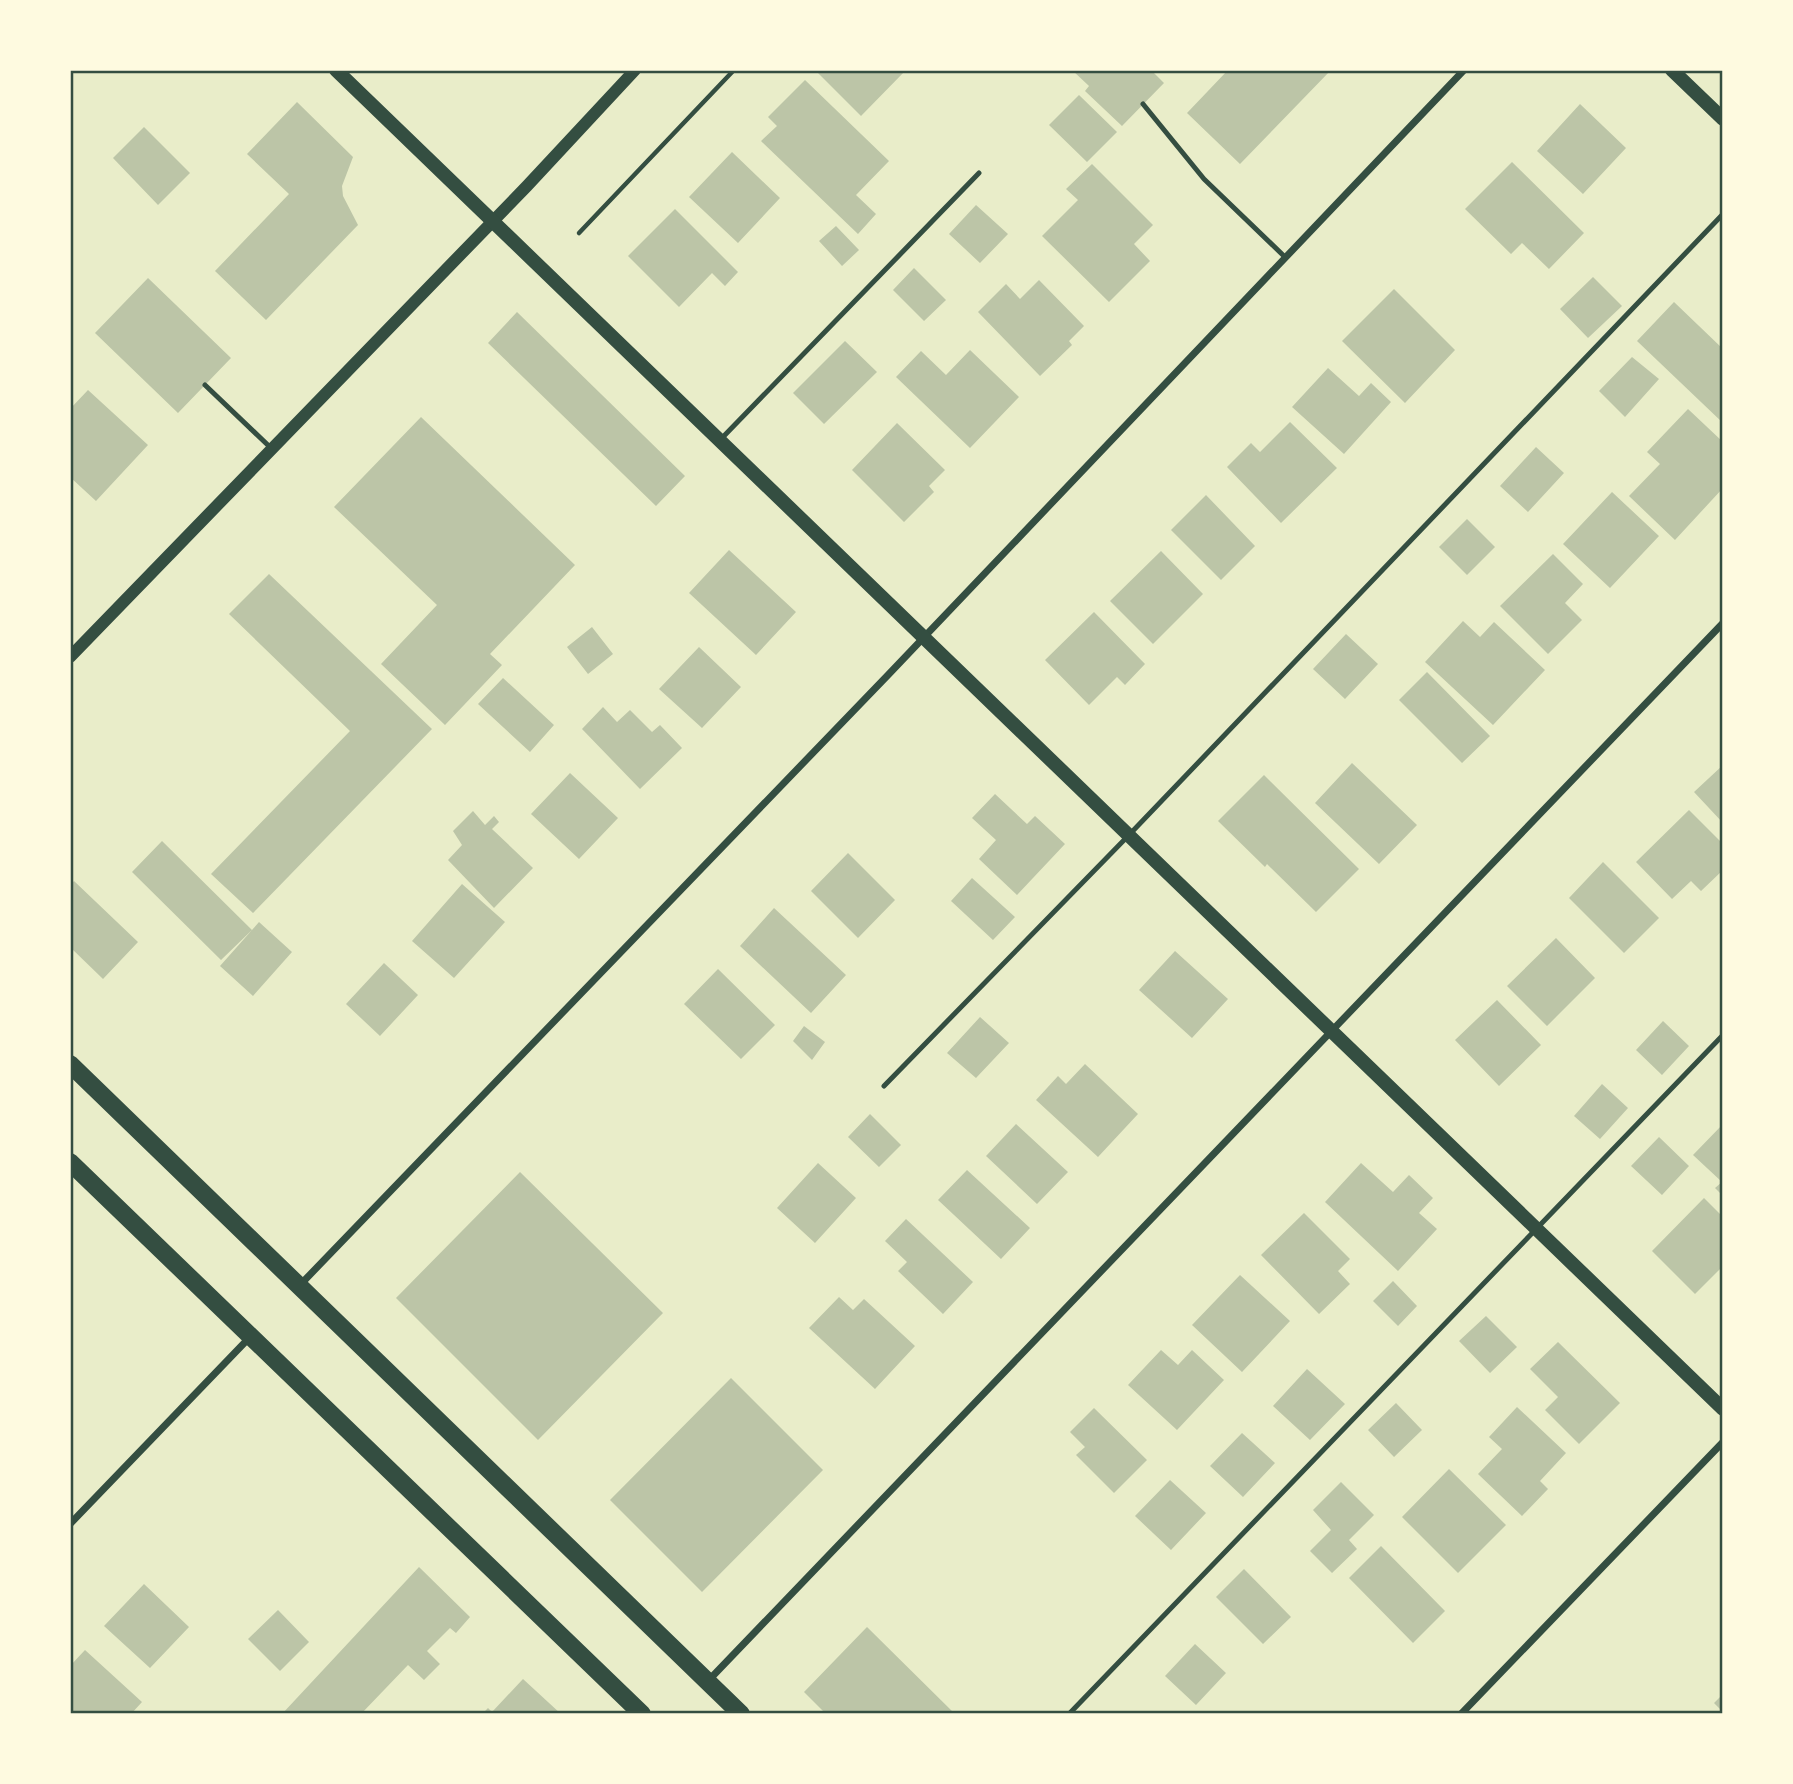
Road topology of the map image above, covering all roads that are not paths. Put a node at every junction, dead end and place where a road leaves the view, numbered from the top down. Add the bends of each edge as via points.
1 (336, 70) edge
2 (635, 70) edge
3 (1464, 70) edge
4 (1672, 70) edge
5 (1143, 104) dead end
6 (1723, 119) edge
7 (979, 173) dead end
8 (1723, 214) edge
9 (492, 222) junction
10 (1285, 257) junction
11 (205, 385) dead end
12 (720, 440) junction
13 (272, 449) junction
14 (1723, 623) edge
15 (923, 638) junction
16 (70, 657) edge
17 (1128, 836) junction
18 (1332, 1031) junction
19 (1723, 1035) edge
20 (70, 1064) edge
21 (884, 1086) dead end
22 (70, 1162) edge
23 (1538, 1229) junction
24 (300, 1285) junction
25 (251, 1337) junction
26 (1723, 1409) edge
27 (1723, 1442) edge
28 (70, 1524) edge
29 (707, 1681) junction
30 (642, 1714) edge
31 (741, 1714) edge
32 (1069, 1714) edge
33 (1461, 1714) edge

1 - 9 main road
2 - 9 street
3 - 10 street
4 - 6 main road
5 - 10 lane via 1204,179
7 - 12 lane
8 - 17 lane
9 - 12 main road
9 - 13 street
10 - 15 street
11 - 13 lane
12 - 15 main road
13 - 16 street
14 - 18 street
15 - 17 main road
15 - 24 street
17 - 18 main road
17 - 21 lane
18 - 23 main road
18 - 29 street
19 - 23 lane
20 - 24 main road
22 - 25 main road
23 - 26 main road
23 - 32 lane
24 - 29 main road
25 - 28 street
25 - 30 main road
27 - 33 street
29 - 31 main road

